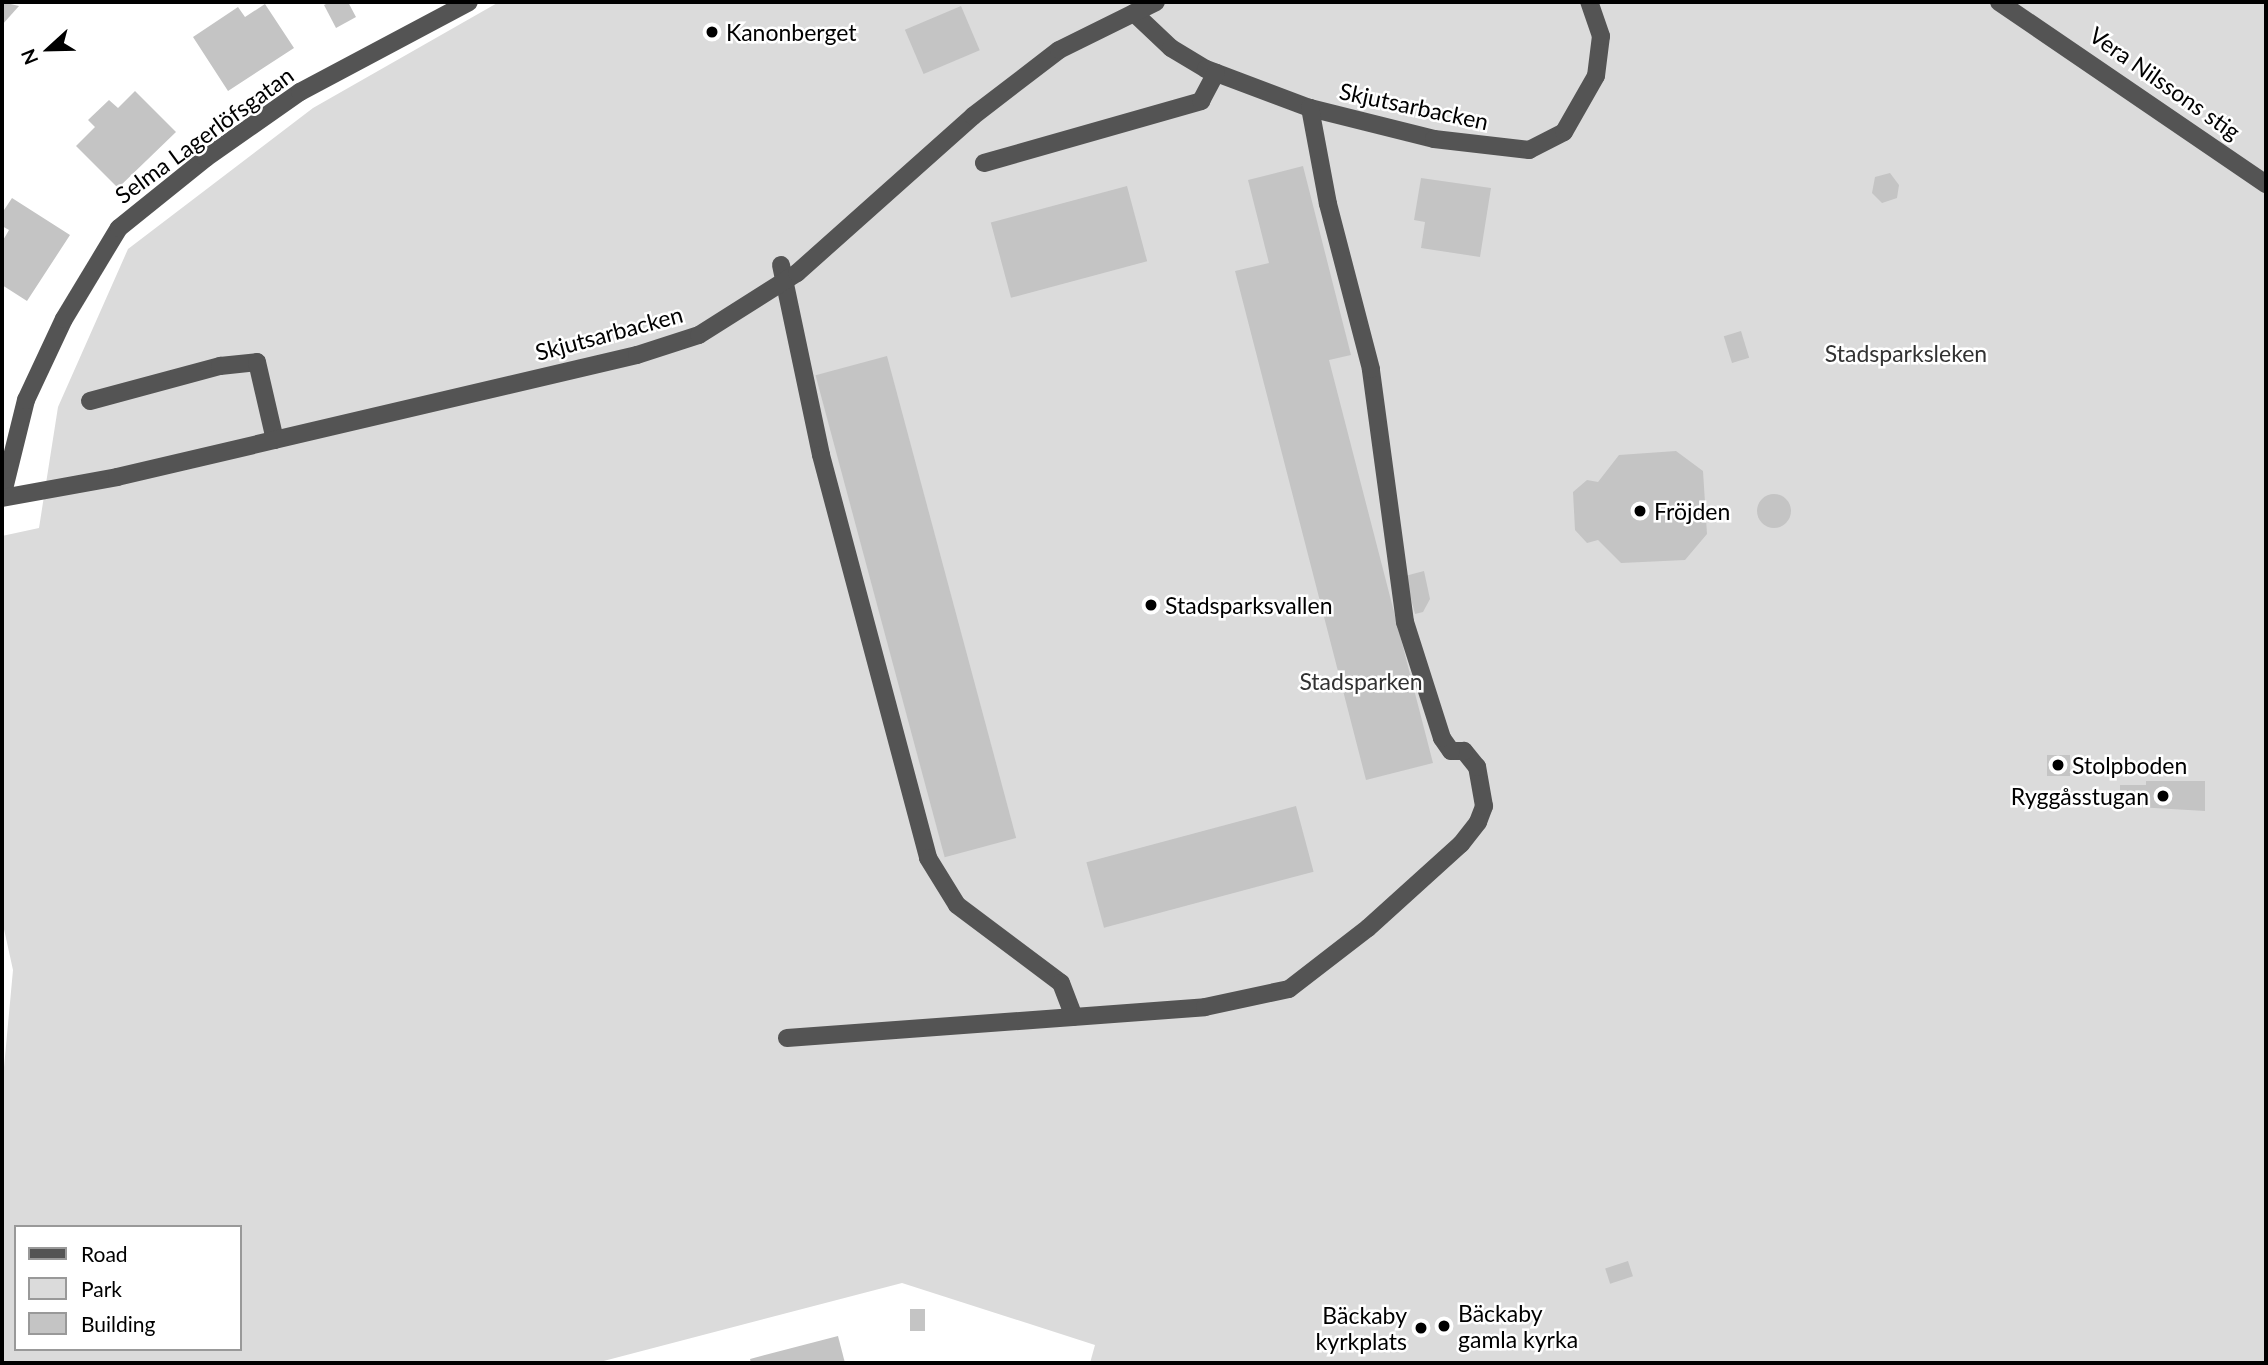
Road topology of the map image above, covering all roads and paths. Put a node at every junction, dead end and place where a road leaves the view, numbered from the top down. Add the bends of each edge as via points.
1 (468, 2) edge
2 (1156, 2) edge
3 (1589, 2) edge
4 (1999, 2) edge
5 (1133, 13) junction
6 (1216, 73) junction
7 (1310, 108) junction
8 (984, 163) dead end
9 (2266, 184) edge
10 (783, 273) junction
11 (90, 401) dead end
12 (275, 440) junction
13 (2, 497) edge
14 (1074, 1017) junction
15 (787, 1038) dead end

1 - 13 street, Selma Lagerlöfsgatan via 300,92 119,228 64,319 26,400
2 - 5 street, Skjutsarbacken
3 - 7 street, Skjutsarbacken via 1601,36 1596,76 1574,118 1545,145 1529,150 1480,148
4 - 9 street, Vera Nilssons stig
5 - 6 street, Skjutsarbacken via 1171,48
5 - 10 street, Skjutsarbacken via 1059,50
6 - 7 street, Skjutsarbacken
6 - 8 street via 1201,101
7 - 14 street via 1320,169 1371,369 1414,656 1442,738 1451,751 1464,751 1477,767 1484,806 1461,844 1368,928 1289,989 1205,1007
10 - 12 street, Skjutsarbacken via 699,335 637,355
10 - 14 street via 821,455 928,858 957,905 1062,984
11 - 12 street via 220,366 257,362
12 - 13 street, Skjutsarbacken via 117,477
14 - 15 street

